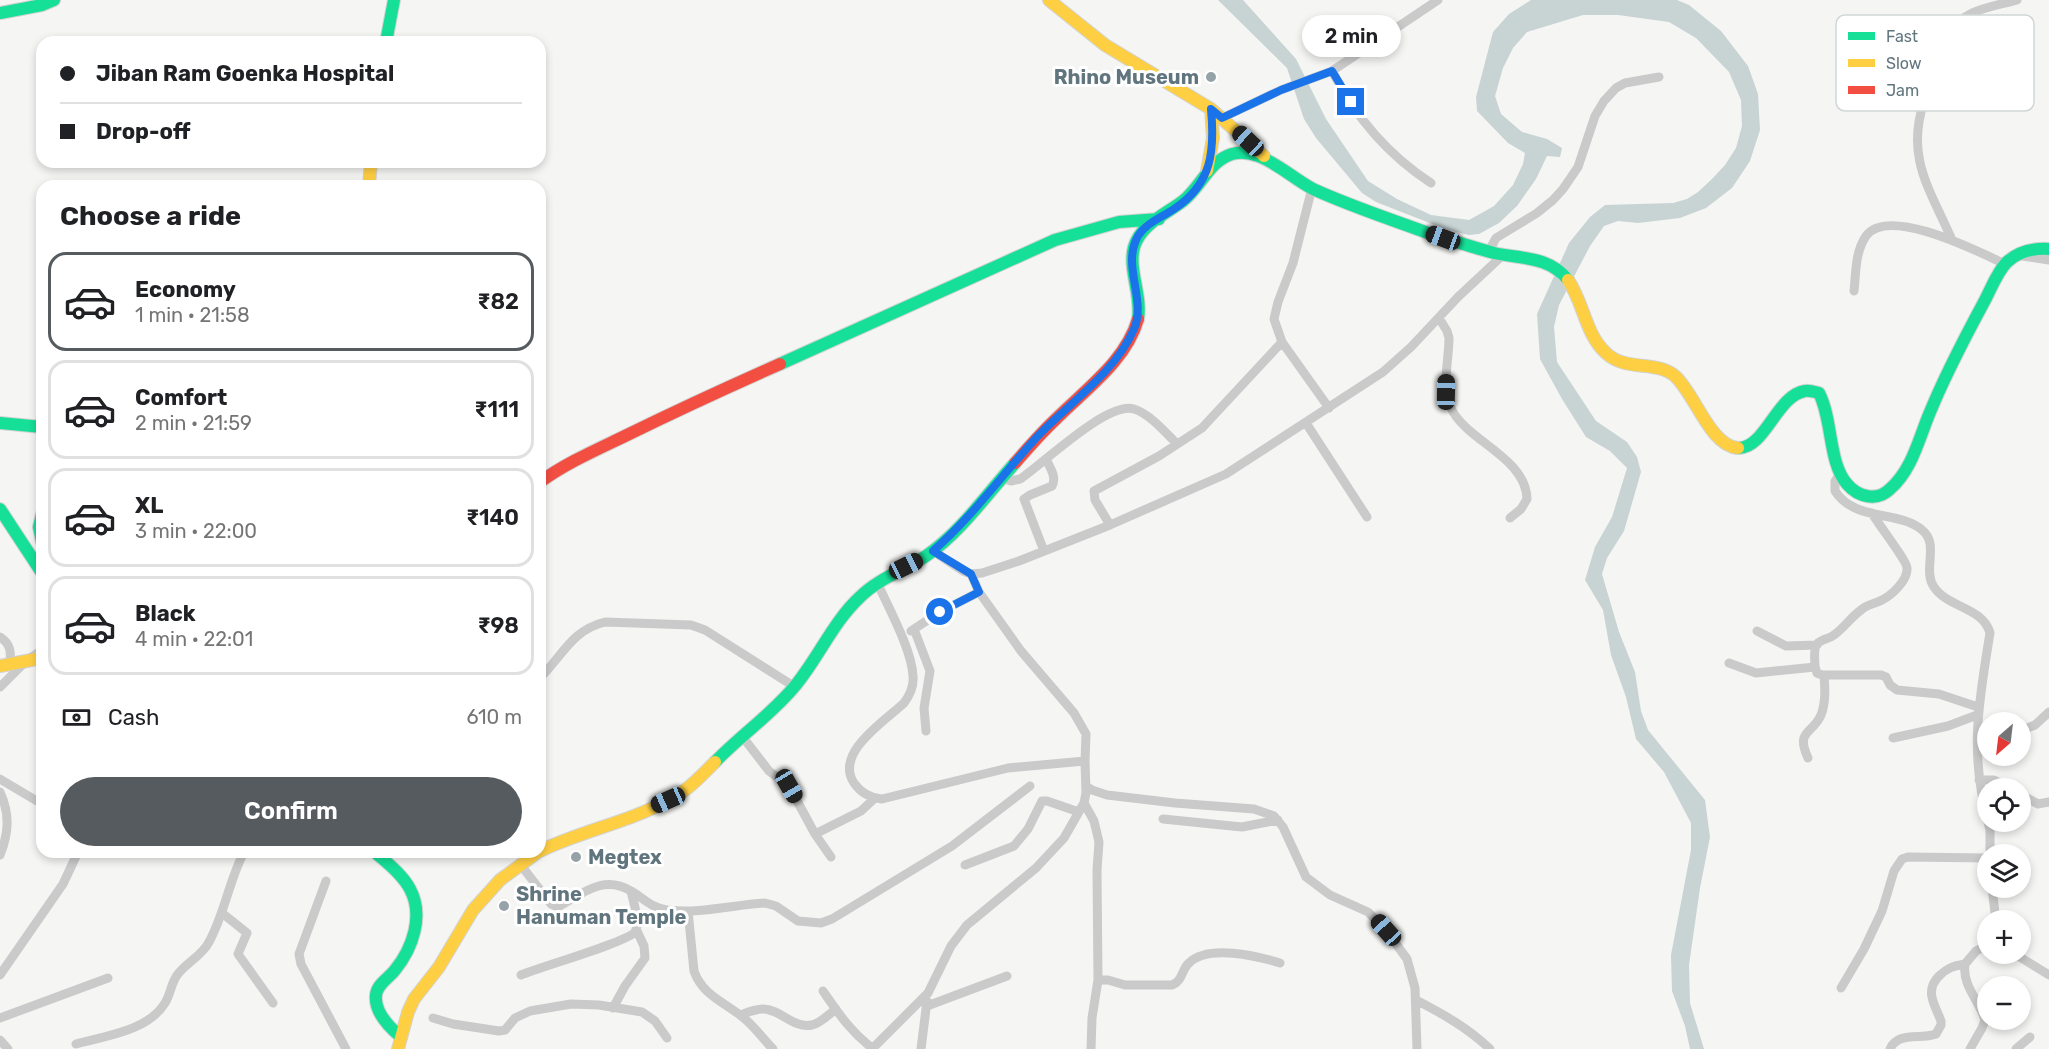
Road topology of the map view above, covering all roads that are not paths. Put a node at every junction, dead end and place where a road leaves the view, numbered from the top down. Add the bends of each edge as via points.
1 (54, 0) edge
2 (394, 0) edge
3 (1049, 0) edge
4 (1438, 0) edge
5 (2017, 0) edge
6 (0, 14) edge
7 (1967, 15) edge
8 (387, 36) edge
9 (1328, 72) junction
10 (1659, 77) dead end
11 (1211, 109) junction
12 (1922, 111) edge
13 (1222, 118) junction
14 (1268, 159) junction
15 (1205, 178) junction
16 (1431, 183) dead end
17 (1312, 188) junction
18 (1159, 219) junction
19 (1952, 240) junction
20 (2049, 249) edge
21 (1489, 251) junction
22 (1505, 255) junction
23 (2010, 260) junction
24 (2049, 260) edge
25 (1854, 291) dead end
26 (1439, 318) junction
27 (1282, 342) junction
28 (1329, 408) junction
29 (0, 423) edge
30 (1306, 423) junction
31 (36, 426) edge
32 (1177, 444) junction
33 (1046, 459) junction
34 (1840, 474) junction
35 (1002, 478) junction
36 (546, 479) edge
37 (0, 509) edge
38 (1872, 513) junction
39 (1367, 517) dead end
40 (1510, 518) dead end
41 (1110, 525) junction
42 (933, 551) junction
43 (1044, 551) junction
44 (36, 564) edge
45 (971, 574) junction
46 (877, 582) junction
47 (979, 592) junction
48 (914, 629) junction
49 (1756, 631) dead end
50 (0, 637) edge
51 (901, 638) junction
52 (1816, 645) junction
53 (36, 654) edge
54 (36, 659) edge
55 (26, 661) junction
56 (1729, 663) dead end
57 (5, 665) edge
58 (1815, 667) junction
59 (546, 672) edge
60 (1824, 675) junction
61 (0, 687) edge
62 (795, 687) junction
63 (1978, 711) junction
64 (2049, 712) edge
65 (2031, 727) edge
66 (926, 730) dead end
67 (742, 736) junction
68 (1893, 738) dead end
69 (1976, 744) joint
70 (1808, 758) dead end
71 (1085, 761) junction
72 (0, 778) edge
73 (1979, 778) edge
74 (1030, 786) dead end
75 (1086, 786) junction
76 (0, 792) edge
77 (874, 799) junction
78 (36, 800) edge
79 (2031, 800) edge
80 (2049, 802) edge
81 (1084, 803) junction
82 (1079, 812) junction
83 (1163, 819) dead end
84 (1278, 820) junction
85 (815, 834) junction
86 (546, 848) edge
87 (0, 855) edge
88 (831, 857) dead end
89 (1977, 857) edge
90 (75, 858) edge
91 (242, 858) edge
92 (381, 858) edge
93 (529, 858) edge
94 (520, 864) junction
95 (965, 865) dead end
96 (326, 881) dead end
97 (631, 891) junction
98 (688, 911) junction
99 (222, 913) junction
100 (636, 929) junction
101 (1977, 950) edge
102 (1280, 963) dead end
103 (1965, 964) junction
104 (2031, 964) edge
105 (0, 975) edge
106 (521, 975) dead end
107 (2049, 975) edge
108 (1007, 976) dead end
109 (108, 978) dead end
110 (1098, 980) junction
111 (1841, 988) dead end
112 (823, 991) dead end
113 (928, 993) junction
114 (1416, 1000) junction
115 (273, 1003) dead end
116 (927, 1006) junction
117 (614, 1008) junction
118 (836, 1009) junction
119 (741, 1015) junction
120 (0, 1018) edge
121 (433, 1018) dead end
122 (2030, 1037) dead end
123 (667, 1038) dead end
124 (0, 1040) edge
125 (400, 1043) edge
126 (76, 1044) dead end
127 (8, 1049) edge
128 (346, 1049) edge
129 (773, 1049) edge
130 (872, 1049) edge
131 (921, 1049) edge
132 (1091, 1049) edge
133 (1417, 1049) edge
134 (1490, 1049) edge
135 (1890, 1049) edge
136 (1970, 1049) edge
137 (2016, 1049) edge

1 - 6 main road
2 - 8 main road
3 - 11 main road via 1106,45
4 - 9 street
5 - 7 street
9 - 13 street
9 - 16 street via 1389,150
10 - 21 street via 1625,83 1604,100 1583,157 1568,183 1553,200 1496,238
11 - 13 main road
11 - 15 main road via 1213,138
12 - 19 street via 1918,159
13 - 14 main road
14 - 15 main road via 1244,152 1232,154 1219,161
14 - 17 main road
15 - 18 main road via 1184,201
17 - 21 main road via 1443,238
17 - 27 street via 1291,271 1275,310 1275,326
18 - 35 main road via 1144,228 1134,246 1133,270 1139,305 1130,338 1105,371
18 - 36 main road via 1114,222 1055,240 689,405
19 - 23 street
19 - 25 street via 1912,228 1877,228 1867,234 1862,244
20 - 23 main road via 2025,250
21 - 22 main road
22 - 26 street
22 - 34 main road via 1538,259 1564,274 1573,285 1594,338 1607,354 1627,366 1666,370 1675,376 1731,448 1750,445 1794,395 1807,389 1819,393 1826,408
23 - 24 street
23 - 34 main road via 1934,403 1899,480 1889,491 1869,497 1851,490
26 - 28 street via 1383,372
26 - 40 street via 1449,338 1446,392 1450,407 1512,466 1524,483 1527,499
27 - 28 street
27 - 32 street via 1202,428
28 - 30 street
29 - 31 main road
30 - 39 street
30 - 41 street via 1226,474
32 - 33 street via 1140,411 1125,408 1101,418
32 - 41 street via 1094,491
33 - 35 street via 1020,479
33 - 43 street via 1054,476 1053,486 1024,499
34 - 38 street via 1834,485 1839,498
35 - 42 main road
37 - 44 main road
38 - 52 street via 1904,559 1906,576 1890,595 1864,607 1841,630
38 - 63 street via 1922,529 1930,540 1932,585 1988,625
41 - 43 street
42 - 45 street
42 - 46 main road
43 - 45 street via 997,569
45 - 47 street
46 - 51 street
46 - 62 main road via 851,604
47 - 48 street
47 - 71 street via 1021,651 1074,713 1086,734
48 - 51 street
48 - 66 street via 930,670 924,708
49 - 52 street via 1786,646
50 - 57 street via 11,652
51 - 77 street via 913,675 909,696 858,745 850,761 855,784
52 - 58 street
53 - 55 street
54 - 55 main road
55 - 57 main road
55 - 61 street
56 - 58 street via 1756,673
58 - 60 street via 1817,673
59 - 62 street via 573,638 591,625 680,624 705,630
60 - 63 street via 1884,676 1897,690 1939,694
60 - 70 street via 1822,713 1803,741
62 - 67 main road
63 - 68 street via 1948,726
63 - 69 street
64 - 65 street
67 - 85 street via 769,771 789,786
67 - 86 main road via 668,800
69 - 73 street
71 - 75 street
71 - 77 street via 1008,768
72 - 78 street
74 - 98 street via 952,846 821,923 798,921 765,903
75 - 81 street
75 - 84 street via 1107,795 1254,809
76 - 87 street via 9,826
77 - 85 street via 861,811
79 - 80 street via 2038,804
81 - 82 street
81 - 110 street via 1099,842
82 - 95 street via 1042,801 1014,846
82 - 113 street via 1054,850 959,934
83 - 84 street via 1242,826
84 - 114 street via 1306,877 1330,895 1368,912 1386,930 1407,959
85 - 88 street
89 - 111 street via 1902,859 1894,870 1872,933
90 - 105 street via 63,884
91 - 99 street
92 - 125 main road via 410,888 417,905 405,956 376,995 387,1025
93 - 94 main road
94 - 97 street via 551,904 558,907 603,884
94 - 125 main road via 473,910 439,967 414,999
96 - 128 street via 299,954
97 - 98 street via 647,904
97 - 100 street
98 - 119 street via 697,980 710,995
99 - 115 street via 248,933 238,954
99 - 126 street via 203,952 178,973 157,1013 129,1029
100 - 106 street via 609,945
100 - 117 street via 645,958
101 - 103 street
102 - 110 street via 1256,955 1222,953 1188,964 1176,984 1125,985
103 - 135 street via 1948,968 1931,987 1941,1021 1936,1034 1899,1038
103 - 136 street via 1964,976 1984,1020
104 - 107 street
108 - 116 street
109 - 120 street
110 - 132 street
112 - 118 street
113 - 116 street
113 - 130 street
114 - 133 street
114 - 134 street via 1451,1018
116 - 131 street
117 - 121 street via 571,1004 548,1007 520,1015 508,1028 499,1031
117 - 123 street via 649,1015
118 - 119 street via 806,1025 768,1009
118 - 130 street via 855,1035
119 - 129 street
122 - 137 street
124 - 127 street

